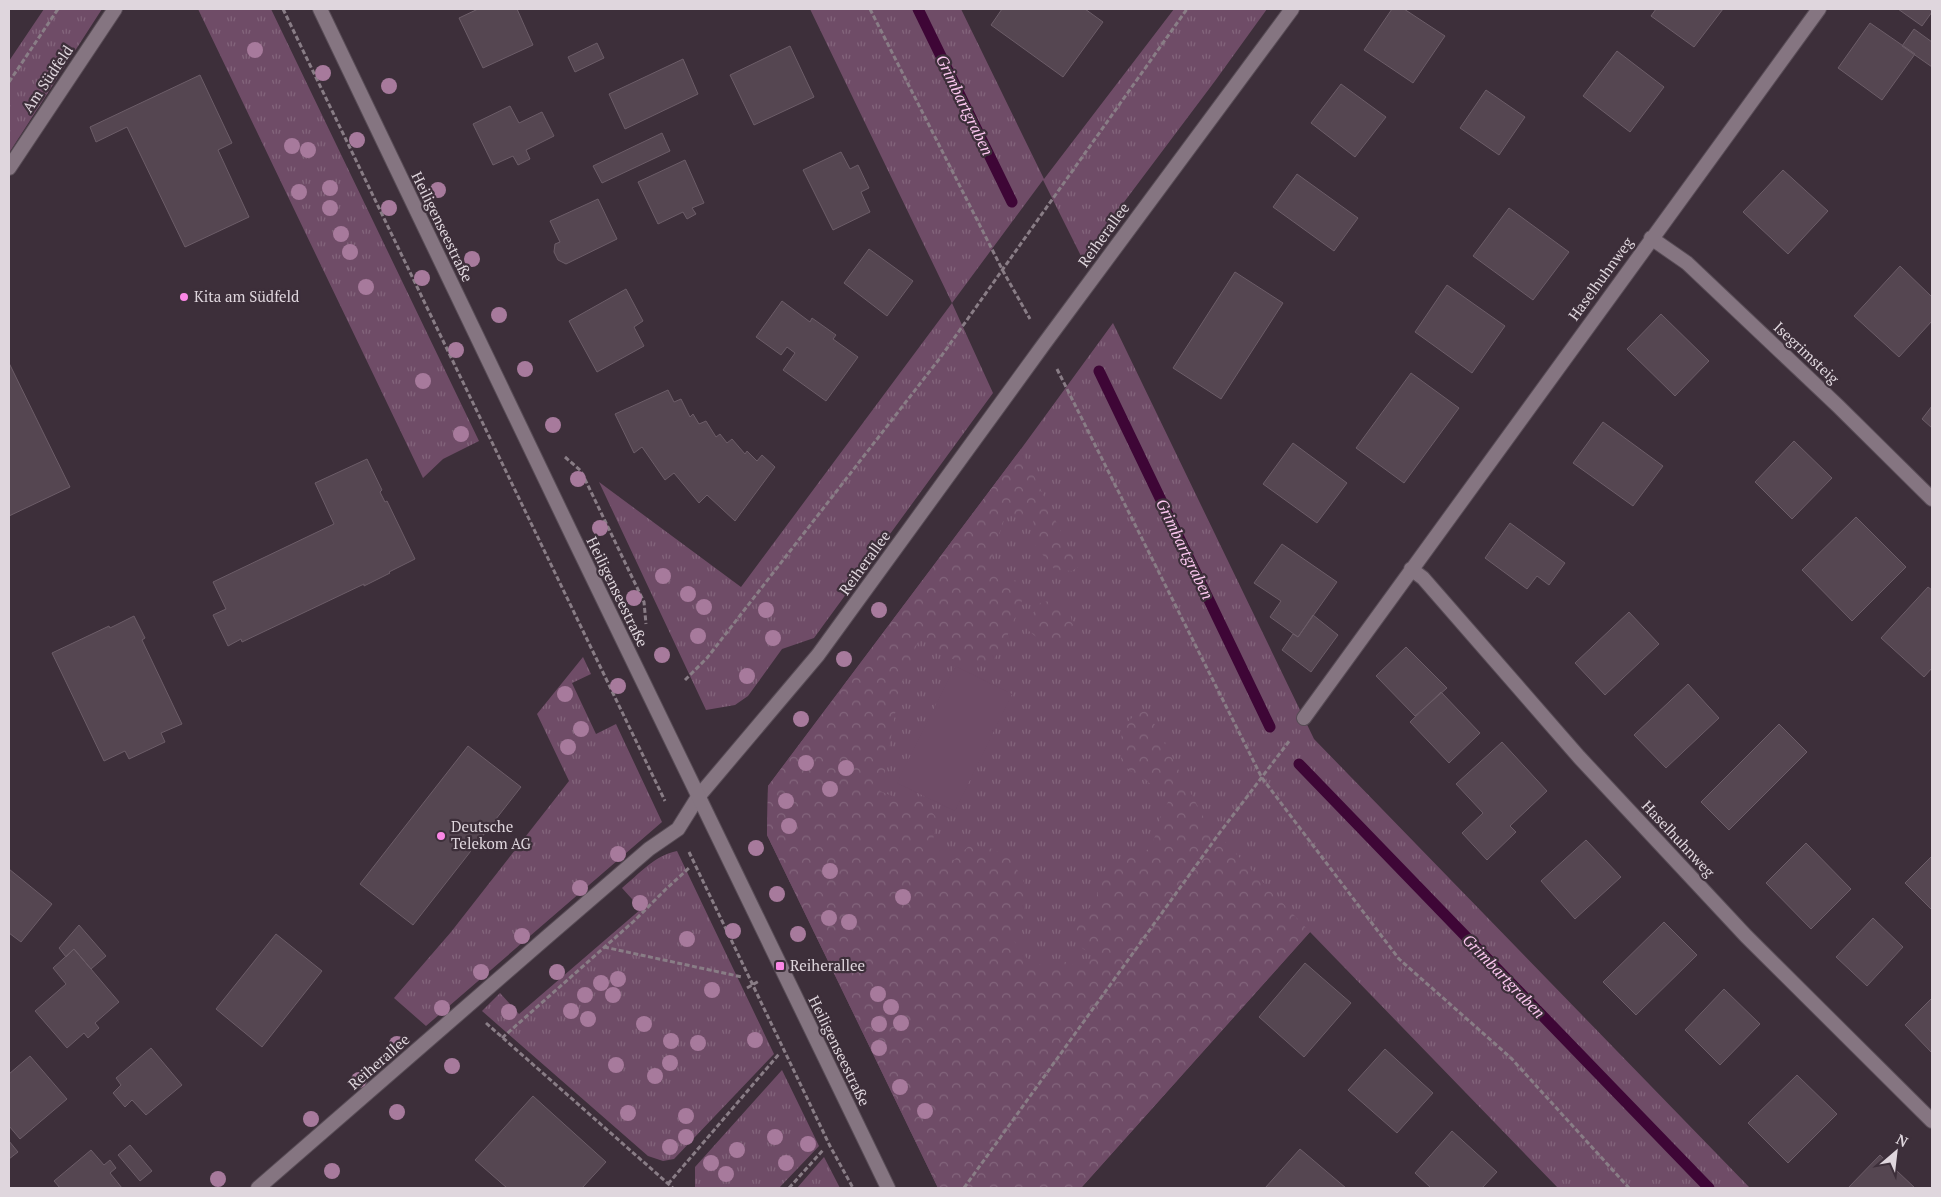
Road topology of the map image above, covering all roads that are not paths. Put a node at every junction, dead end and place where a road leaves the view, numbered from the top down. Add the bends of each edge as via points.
1 (115, 9) edge
2 (320, 9) edge
3 (1292, 9) edge
4 (1819, 9) edge
5 (9, 168) edge
6 (1652, 238) junction
7 (1932, 499) edge
8 (1411, 569) junction
9 (1304, 718) road end
10 (698, 797) junction
11 (1932, 1121) edge
12 (258, 1188) edge
13 (888, 1188) edge

1 - 5 street, Am Südfeld
2 - 10 street, Heiligenseestraße
3 - 10 street, Reiherallee via 818,655
4 - 6 street, Haselhuhnweg
6 - 7 street, Isegrimsteig via 1687,263
6 - 8 street, Haselhuhnweg
8 - 9 street, Haselhuhnweg
8 - 11 street, Haselhuhnweg via 1424,578 1579,757 1746,936
10 - 12 street, Reiherallee via 678,829 627,868
10 - 13 street, Heiligenseestraße

